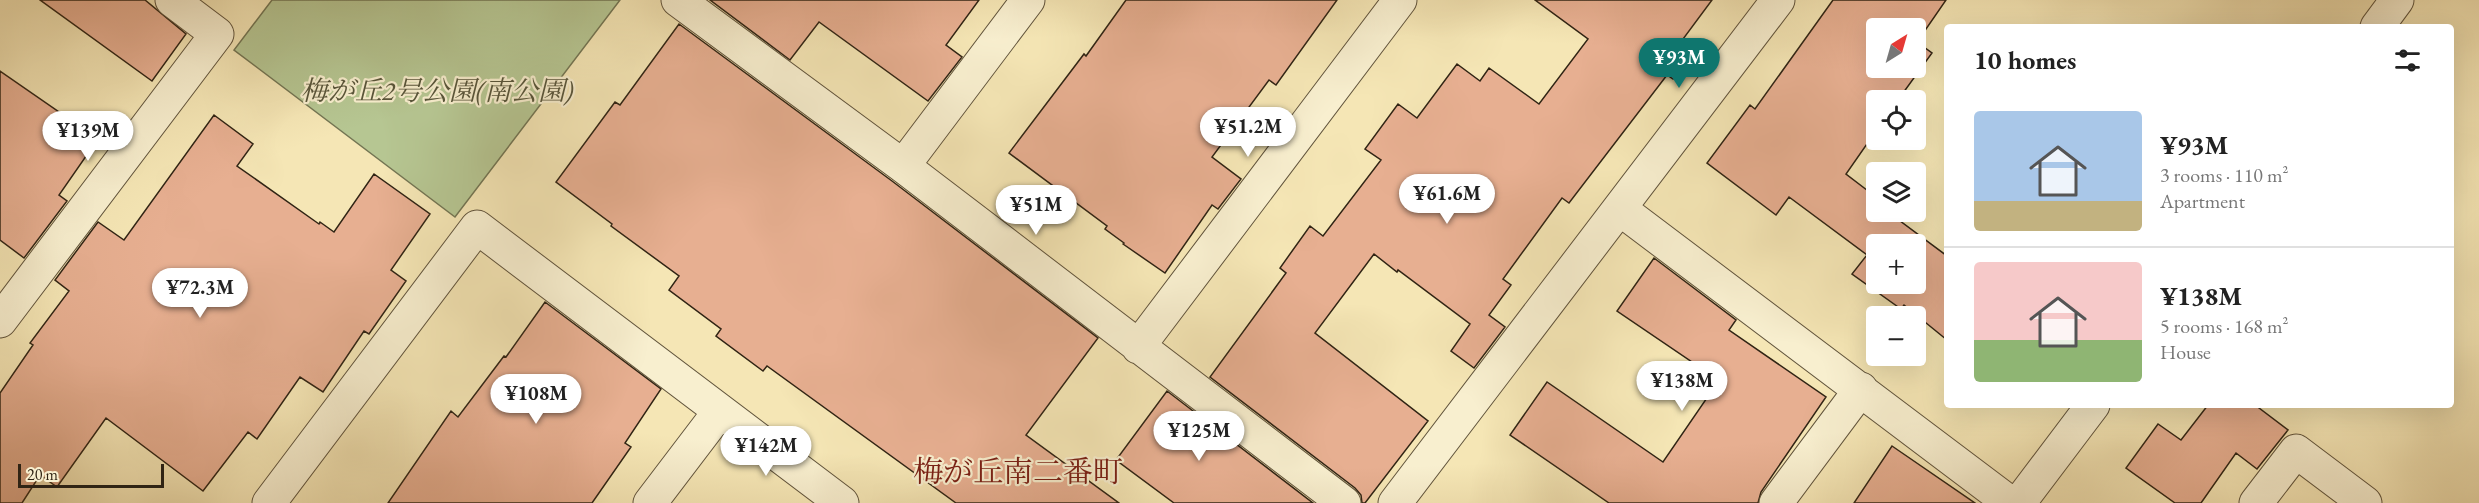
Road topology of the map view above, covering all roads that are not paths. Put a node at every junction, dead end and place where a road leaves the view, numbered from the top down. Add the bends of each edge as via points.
1 (172, 0) edge
2 (678, 0) edge
3 (1028, 0) edge
4 (1400, 0) edge
5 (1778, 0) edge
6 (2397, 0) edge
7 (2379, 24) edge
8 (903, 166) junction
9 (1620, 209) junction
10 (0, 321) edge
11 (1138, 346) junction
12 (1861, 388) junction
13 (2091, 408) edge
14 (720, 411) junction
15 (269, 503) edge
16 (650, 503) edge
17 (842, 503) edge
18 (1344, 503) edge
19 (1395, 503) edge
20 (1776, 503) edge
21 (2010, 503) edge
22 (2019, 503) edge
23 (2256, 503) edge
24 (2365, 503) edge

1 - 10 street via 217,34
2 - 8 street
3 - 8 street
4 - 11 street
5 - 9 street
6 - 7 street
8 - 11 street
9 - 12 street
9 - 19 street
11 - 18 street
12 - 20 street
12 - 21 street
13 - 22 street
14 - 15 street via 477,227
14 - 16 street
14 - 17 street
23 - 24 street via 2296,451

